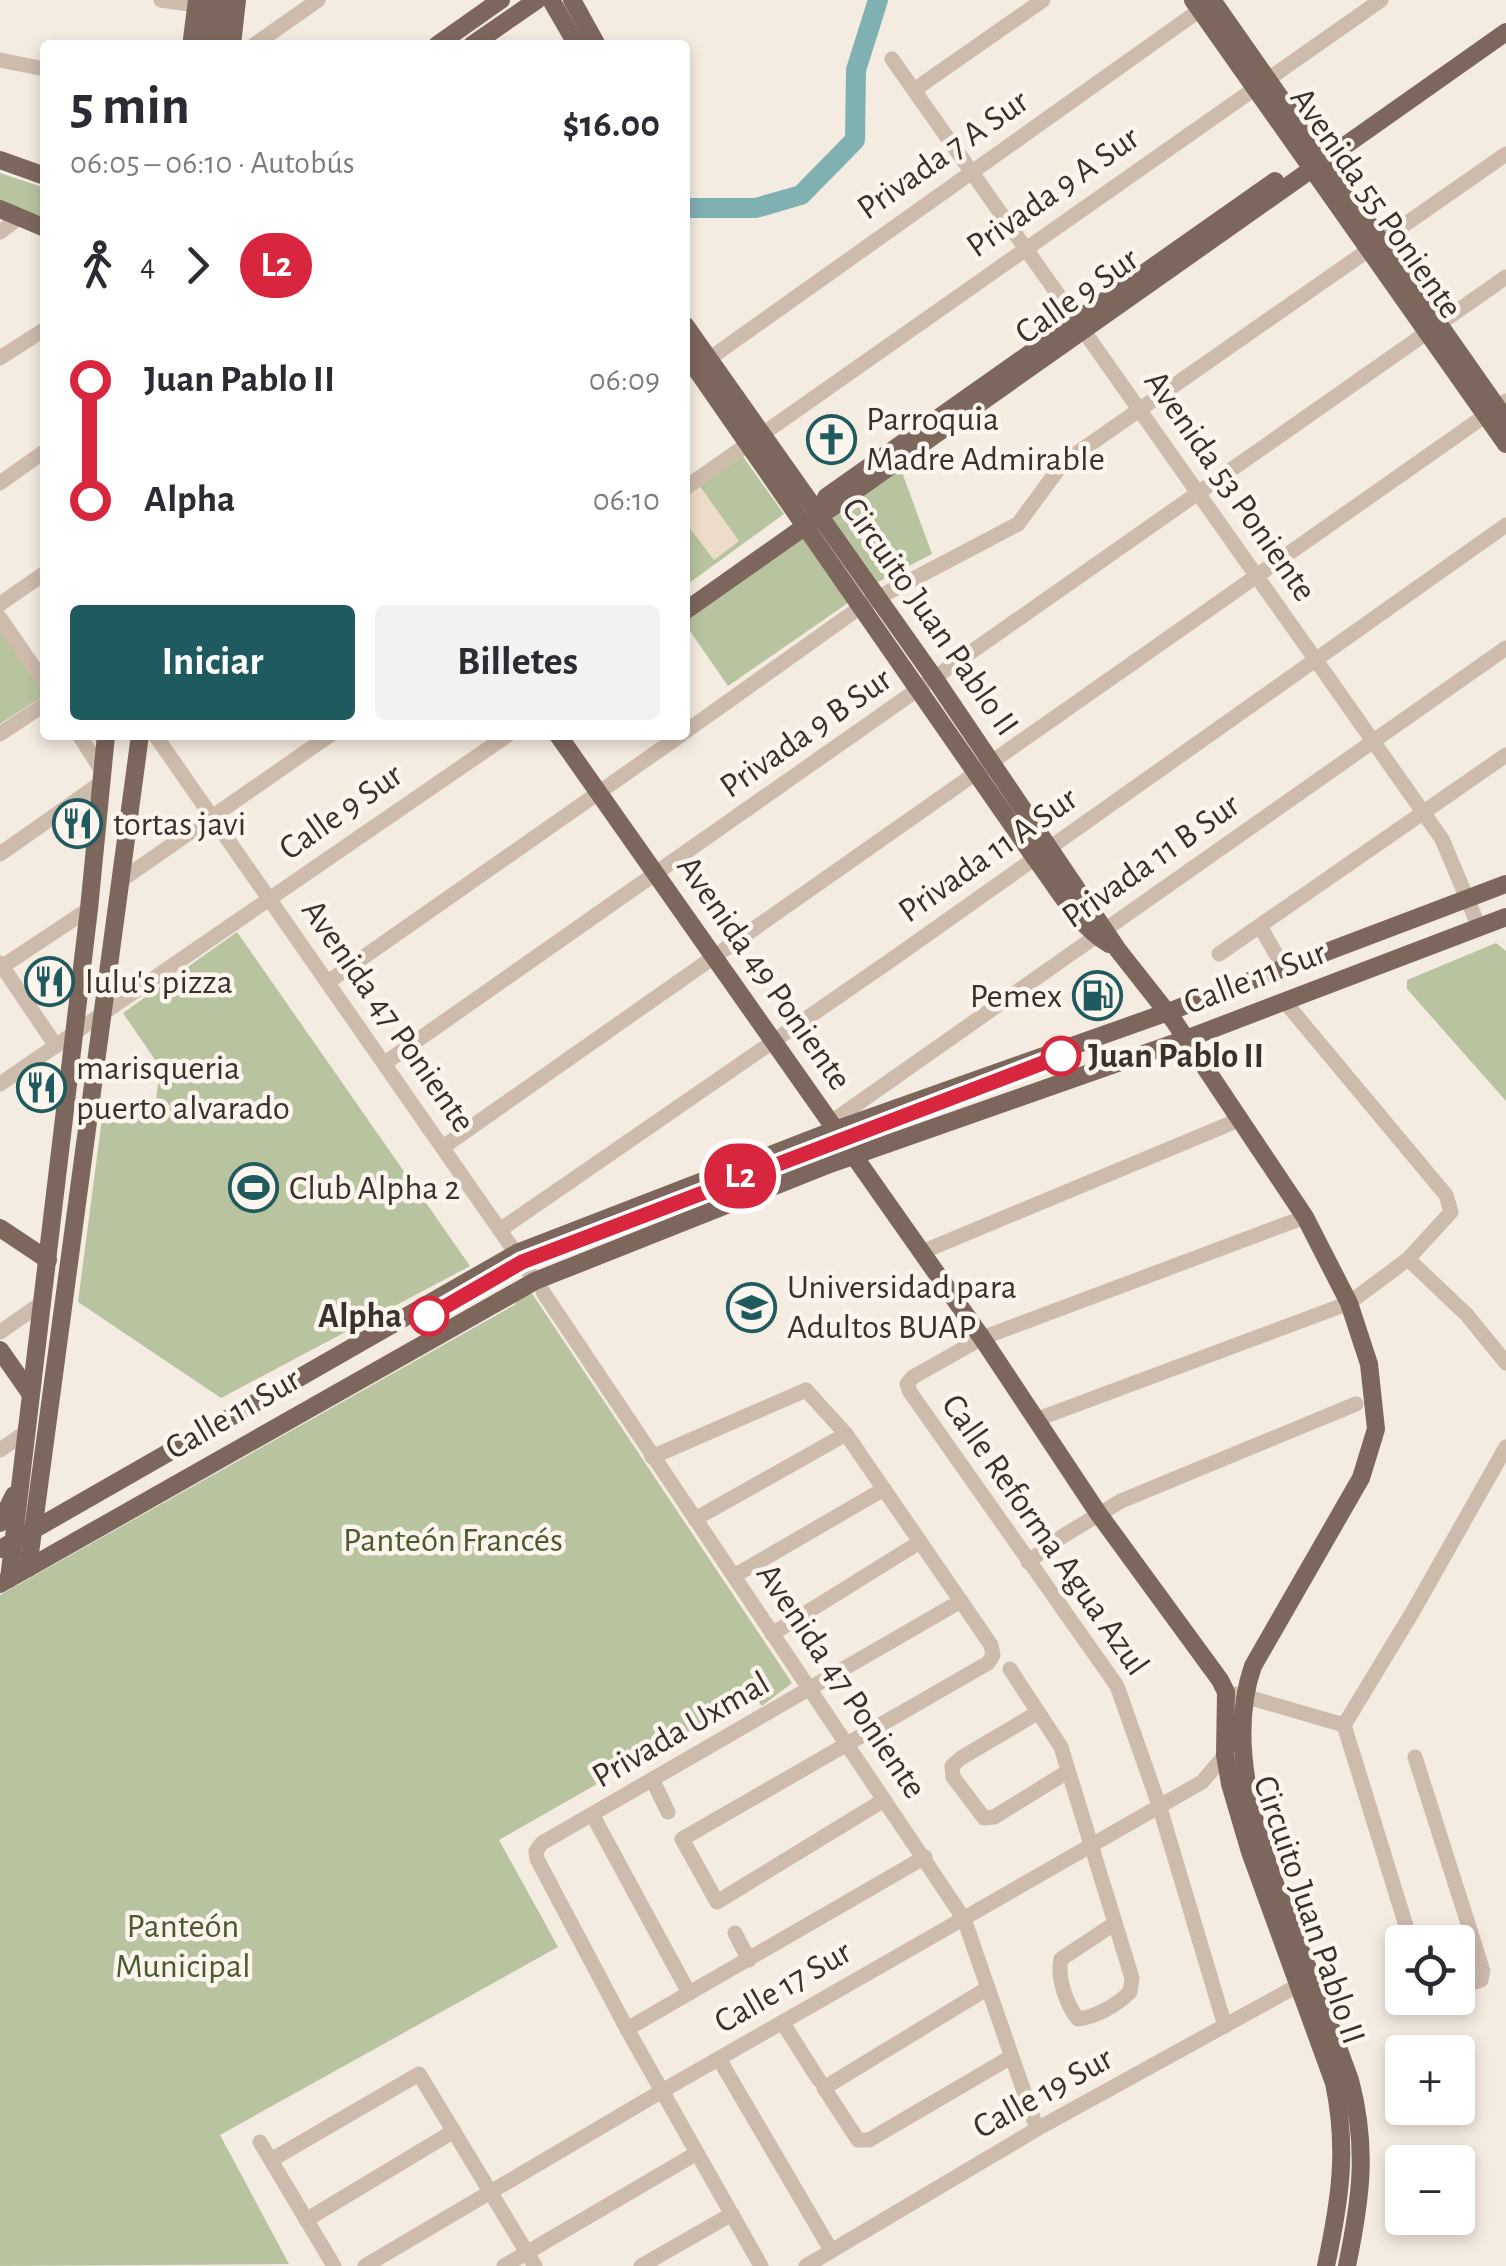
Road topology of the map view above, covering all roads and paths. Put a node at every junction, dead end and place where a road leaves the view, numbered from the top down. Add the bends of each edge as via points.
1 (161, 0) edge
2 (223, 0) edge
3 (237, 0) edge
4 (318, 0) edge
5 (501, 0) edge
6 (537, 0) edge
7 (551, 0) edge
8 (572, 0) edge
9 (1381, 0) edge
10 (200, 2) edge
11 (1207, 2) edge
12 (1033, 3) edge
13 (1506, 22) edge
14 (1506, 32) edge
15 (192, 40) edge
16 (203, 40) edge
17 (218, 40) edge
18 (233, 40) edge
19 (261, 40) edge
20 (444, 40) edge
21 (479, 40) edge
22 (574, 40) edge
23 (595, 40) edge
24 (892, 59) dead end
25 (0, 60) edge
26 (40, 68) edge
27 (1260, 83) junction
28 (914, 90) junction
29 (1506, 154) edge
30 (0, 160) edge
31 (1314, 161) junction
32 (972, 170) junction
33 (40, 174) edge
34 (0, 209) edge
35 (20, 218) junction
36 (40, 226) edge
37 (0, 232) edge
38 (1374, 245) junction
39 (1026, 247) junction
40 (1506, 276) edge
41 (1080, 325) junction
42 (1434, 329) junction
43 (40, 332) edge
44 (0, 358) edge
45 (694, 364) edge
46 (1140, 411) junction
47 (1499, 411) edge
48 (755, 439) junction
49 (1506, 444) edge
50 (40, 455) edge
51 (0, 483) edge
52 (690, 484) edge
53 (1198, 492) junction
54 (809, 517) junction
55 (1506, 524) edge
56 (40, 576) edge
57 (1256, 576) junction
58 (690, 595) edge
59 (870, 601) junction
60 (0, 604) edge
61 (690, 607) edge
62 (0, 618) edge
63 (1506, 648) edge
64 (1314, 658) junction
65 (40, 676) edge
66 (935, 679) junction
67 (919, 690) junction
68 (40, 707) edge
69 (690, 729) edge
70 (0, 734) edge
71 (82, 740) edge
72 (105, 740) edge
73 (139, 740) edge
74 (157, 740) edge
75 (162, 740) edge
76 (323, 740) edge
77 (485, 740) edge
78 (501, 740) edge
79 (562, 740) edge
80 (674, 740) edge
81 (1371, 742) junction
82 (1506, 755) edge
83 (137, 758) junction
84 (992, 762) junction
85 (976, 773) junction
86 (101, 777) junction
87 (599, 793) junction
88 (1423, 813) junction
89 (212, 817) junction
90 (1042, 852) junction
91 (0, 854) edge
92 (656, 876) junction
93 (120, 881) junction
94 (1506, 884) edge
95 (265, 900) junction
96 (1469, 900) junction
97 (90, 909) junction
98 (1506, 916) edge
99 (1260, 926) junction
100 (1480, 927) junction
101 (1100, 933) junction
102 (1219, 954) dead end
103 (1276, 956) dead end
104 (713, 957) junction
105 (1, 966) edge
106 (328, 982) junction
107 (1285, 1002) junction
108 (1168, 1012) junction
109 (102, 1015) junction
110 (74, 1033) junction
111 (1186, 1039) junction
112 (772, 1042) junction
113 (56, 1046) junction
114 (384, 1064) junction
115 (0, 1084) edge
116 (864, 1099) junction
117 (875, 1116) junction
118 (1240, 1119) junction
119 (832, 1126) junction
120 (443, 1147) junction
121 (854, 1156) junction
122 (1305, 1217) junction
123 (0, 1228) edge
124 (500, 1230) junction
125 (922, 1252) junction
126 (517, 1253) junction
127 (48, 1260) junction
128 (1408, 1260) junction
129 (538, 1285) junction
130 (42, 1303) junction
131 (1349, 1303) junction
132 (0, 1332) edge
133 (982, 1338) junction
134 (0, 1350) edge
135 (1506, 1363) edge
136 (30, 1394) junction
137 (1356, 1404) dead end
138 (1035, 1420) junction
139 (26, 1432) junction
140 (846, 1434) junction
141 (1506, 1447) edge
142 (0, 1450) edge
143 (652, 1457) junction
144 (20, 1480) junction
145 (884, 1488) junction
146 (1098, 1514) junction
147 (695, 1520) junction
148 (0, 1523) edge
149 (32, 1530) junction
150 (920, 1542) junction
151 (6, 1545) edge
152 (1028, 1562) junction
153 (28, 1568) junction
154 (734, 1576) junction
155 (4, 1581) edge
156 (962, 1601) junction
157 (772, 1634) junction
158 (1010, 1669) dead end
159 (810, 1689) junction
160 (1226, 1692) junction
161 (1245, 1696) junction
162 (1037, 1713) junction
163 (1344, 1725) junction
164 (848, 1746) junction
165 (1225, 1755) junction
166 (1416, 1757) dead end
167 (1067, 1772) junction
168 (653, 1781) junction
169 (884, 1800) junction
170 (1160, 1805) junction
171 (668, 1812) dead end
172 (594, 1816) junction
173 (1091, 1845) junction
174 (924, 1857) junction
175 (964, 1919) junction
176 (1114, 1924) junction
177 (1406, 1925) edge
178 (1469, 1925) edge
179 (734, 1934) dead end
180 (1475, 1945) edge
181 (750, 1960) junction
182 (1305, 1981) junction
183 (1475, 1982) edge
184 (988, 1988) junction
185 (689, 1993) junction
186 (782, 2022) junction
187 (1224, 2026) junction
188 (627, 2029) junction
189 (1012, 2056) junction
190 (719, 2058) junction
191 (822, 2084) junction
192 (662, 2091) junction
193 (1037, 2129) junction
194 (454, 2131) junction
195 (260, 2142) dead end
196 (697, 2153) junction
197 (271, 2160) junction
198 (492, 2192) junction
199 (732, 2214) junction
200 (306, 2220) junction
201 (831, 2250) junction
202 (531, 2259) edge
203 (334, 2266) edge
204 (365, 2266) edge
205 (504, 2266) edge
206 (641, 2266) edge
207 (761, 2266) edge
208 (806, 2266) edge
209 (1326, 2266) edge
210 (1348, 2266) edge

1 - 10 street
2 - 17 main road
3 - 18 main road
4 - 19 street
5 - 20 main road
6 - 21 main road
7 - 22 main road
8 - 23 main road
9 - 27 street, Privada 9 A Sur
10 - 15 main road
10 - 16 main road
11 - 27 main road, Avenida 55 Poniente
11 - 32 street, Privada 7 A Sur
12 - 28 street
13 - 31 main road, Calle 9 Sur
14 - 31 main road, Calle 9 Sur
24 - 28 street, Avenida 53 Poniente
25 - 26 street
27 - 31 main road, Avenida 55 Poniente
27 - 39 street, Privada 9 A Sur
28 - 32 street, Avenida 53 Poniente
29 - 38 street
30 - 33 main road
31 - 38 main road, Avenida 55 Poniente
31 - 41 main road, Calle 9 Sur
32 - 39 street, Avenida 53 Poniente
32 - 45 street, Privada 7 A Sur
34 - 35 main road
35 - 36 main road
35 - 37 street
38 - 42 main road, Avenida 55 Poniente
38 - 46 street
39 - 41 street, Avenida 53 Poniente
39 - 48 street, Privada 9 A Sur
40 - 42 street, Privada 9 B Sur
41 - 46 street, Avenida 53 Poniente
41 - 54 main road, Calle 9 Sur
42 - 47 main road, Avenida 55 Poniente
42 - 53 street, Privada 9 B Sur
43 - 44 street
45 - 48 main road, Circuito Juan Pablo II
46 - 53 street, Avenida 53 Poniente
46 - 59 street via 1063,463 1018,524
47 - 49 main road, Avenida 55 Poniente
47 - 57 street
48 - 52 street, Privada 9 A Sur
48 - 54 main road, Circuito Juan Pablo II
50 - 51 street
53 - 57 street, Avenida 53 Poniente
53 - 66 street, Privada 9 B Sur
54 - 58 main road, Calle 9 Sur
54 - 59 main road, Circuito Juan Pablo II
54 - 61 main road, Calle 9 Sur
55 - 64 street, Privada 11 A Sur
56 - 60 street
57 - 64 street, Avenida 53 Poniente
57 - 84 street
59 - 66 main road, Circuito Juan Pablo II
59 - 67 main road, Circuito Juan Pablo II
59 - 69 street
62 - 65 street
63 - 81 street, Privada 11 B Sur
64 - 81 street, Avenida 53 Poniente
64 - 90 street, Privada 11 A Sur
66 - 67 street, Privada 9 B Sur
66 - 84 main road, Circuito Juan Pablo II
67 - 85 main road, Circuito Juan Pablo II
67 - 92 street, Privada 9 B Sur
68 - 70 street
71 - 86 street
72 - 86 main road
73 - 83 main road
74 - 83 street
75 - 89 street, Avenida 47 Poniente
76 - 89 street
77 - 95 street, Calle 9 Sur
78 - 95 street, Calle 9 Sur
79 - 87 main road, Avenida 49 Poniente
80 - 87 street
81 - 88 street, Avenida 53 Poniente
81 - 101 street, Privada 11 B Sur
82 - 88 street
83 - 93 main road
84 - 85 street
84 - 90 main road, Circuito Juan Pablo II
85 - 90 main road, Circuito Juan Pablo II
85 - 104 street
86 - 91 street
86 - 97 main road
87 - 92 main road, Avenida 49 Poniente
87 - 106 street
88 - 96 street, Avenida 53 Poniente via 1450,852
88 - 99 street
89 - 93 street
89 - 95 street, Avenida 47 Poniente
90 - 101 main road, Circuito Juan Pablo II
90 - 112 street, Privada 11 A Sur
92 - 104 main road, Avenida 49 Poniente
92 - 114 street, Privada 9 B Sur
93 - 109 main road
94 - 96 main road, Calle 11 Sur
95 - 106 street, Avenida 47 Poniente
95 - 109 street, Calle 9 Sur
96 - 100 street, Avenida 53 Poniente
96 - 108 main road, Calle 11 Sur
97 - 105 street
97 - 110 main road
98 - 100 main road, Calle 11 Sur
99 - 102 street
99 - 103 street
100 - 107 main road, Calle 11 Sur
101 - 108 main road, Circuito Juan Pablo II
101 - 116 street, Privada 11 B Sur
104 - 112 main road, Avenida 49 Poniente
104 - 120 street
105 - 113 street
106 - 114 street, Avenida 47 Poniente
107 - 111 main road, Calle 11 Sur
107 - 128 street via 1446,1195 1451,1212
108 - 111 main road, Circuito Juan Pablo II
108 - 117 main road, Calle 11 Sur
109 - 110 street, Calle 9 Sur
109 - 149 main road
110 - 113 street, Calle 9 Sur
110 - 127 main road
111 - 118 main road, Circuito Juan Pablo II
111 - 121 main road, Calle 11 Sur
112 - 119 main road, Avenida 49 Poniente
112 - 124 street, Privada 11 A Sur
113 - 115 street, Calle 9 Sur
114 - 120 street, Avenida 47 Poniente
116 - 117 street
116 - 119 street, Privada 11 B Sur
117 - 119 main road, Calle 11 Sur
118 - 122 main road, Circuito Juan Pablo II
118 - 125 street
119 - 121 main road, Avenida 49 Poniente
119 - 126 main road, Calle 11 Sur
120 - 124 street, Avenida 47 Poniente
121 - 125 main road, Avenida 49 Poniente
121 - 129 main road, Calle 11 Sur
122 - 131 main road, Circuito Juan Pablo II
122 - 133 street
123 - 127 main road
124 - 126 street, Avenida 47 Poniente
125 - 133 main road, Avenida 49 Poniente
126 - 129 street, Avenida 47 Poniente
126 - 149 main road, Calle 11 Sur
127 - 130 main road
128 - 131 street
128 - 135 street
129 - 143 street, Avenida 47 Poniente
129 - 153 main road, Calle 11 Sur
130 - 132 street
130 - 136 main road
131 - 138 street
131 - 161 main road, Circuito Juan Pablo II via 1375,1396 1372,1452 1254,1666
133 - 138 main road, Avenida 49 Poniente
133 - 152 street, Calle Reforma Agua Azul via 907,1384
134 - 136 main road
136 - 139 main road
137 - 146 street
138 - 146 main road, Avenida 49 Poniente
139 - 142 street
139 - 144 main road
140 - 143 street via 806,1390
140 - 145 street
140 - 147 street
141 - 163 street
143 - 147 street, Avenida 47 Poniente
144 - 148 main road
144 - 151 main road
145 - 150 street
145 - 154 street
146 - 152 street
146 - 160 main road, Avenida 49 Poniente
147 - 154 street, Avenida 47 Poniente
149 - 151 main road, Calle 11 Sur
149 - 153 main road
150 - 156 street
150 - 157 street
151 - 155 main road
152 - 170 street, Calle Reforma Agua Azul via 1118,1686
153 - 155 main road, Calle 11 Sur
154 - 157 street, Avenida 47 Poniente
156 - 159 street, Privada Uxmal
156 - 164 street via 991,1645 988,1664
157 - 159 street, Avenida 47 Poniente
158 - 162 street
159 - 164 street, Avenida 47 Poniente
159 - 168 street, Privada Uxmal
160 - 161 street
160 - 165 main road, Circuito Juan Pablo II
161 - 163 street
161 - 182 main road, Circuito Juan Pablo II via 1245,1773
162 - 167 street via 1055,1735
162 - 167 street via 961,1758 952,1766 953,1777 984,1818
163 - 177 street
164 - 169 street, Avenida 47 Poniente
164 - 169 street via 682,1838 717,1902
165 - 170 street, Calle 17 Sur via 1202,1782
165 - 182 main road, Circuito Juan Pablo II via 1250,1852
166 - 178 street
167 - 173 street
168 - 171 street
168 - 172 street, Privada Uxmal
169 - 174 street, Avenida 47 Poniente
170 - 173 street, Calle 17 Sur
170 - 187 street, Calle Reforma Agua Azul
172 - 185 street
172 - 188 street, Privada Uxmal via 542,1843 536,1859
173 - 175 street, Calle 17 Sur
173 - 176 street
174 - 175 street, Avenida 47 Poniente
174 - 181 street
175 - 184 street, Avenida 47 Poniente
175 - 186 street, Calle 17 Sur
176 - 176 street via 1061,1959 1066,1996 1078,2019 1130,1992 1132,1978
179 - 181 street
180 - 183 street via 1483,1971
181 - 185 street
182 - 187 street, Calle 19 Sur
182 - 209 main road, Circuito Juan Pablo II via 1342,2119 1342,2193
182 - 210 main road, Circuito Juan Pablo II via 1359,2115 1361,2194
184 - 189 street, Avenida 47 Poniente
184 - 191 street
185 - 188 street
186 - 190 street, Calle 17 Sur
186 - 191 street
187 - 193 street, Calle 19 Sur
188 - 192 street
189 - 191 street via 868,2140 858,2140
189 - 193 street, Avenida 47 Poniente
190 - 192 street, Calle 17 Sur
190 - 201 street
192 - 196 street
192 - 198 street, Calle 17 Sur
193 - 201 street, Calle 19 Sur
194 - 197 street via 419,2074
194 - 198 street
194 - 200 street
195 - 197 street
196 - 199 street
196 - 202 street
197 - 200 street
198 - 202 street
198 - 204 street, Calle 17 Sur
199 - 206 street
199 - 207 street
200 - 203 street
201 - 208 street, Calle 19 Sur
202 - 205 street

